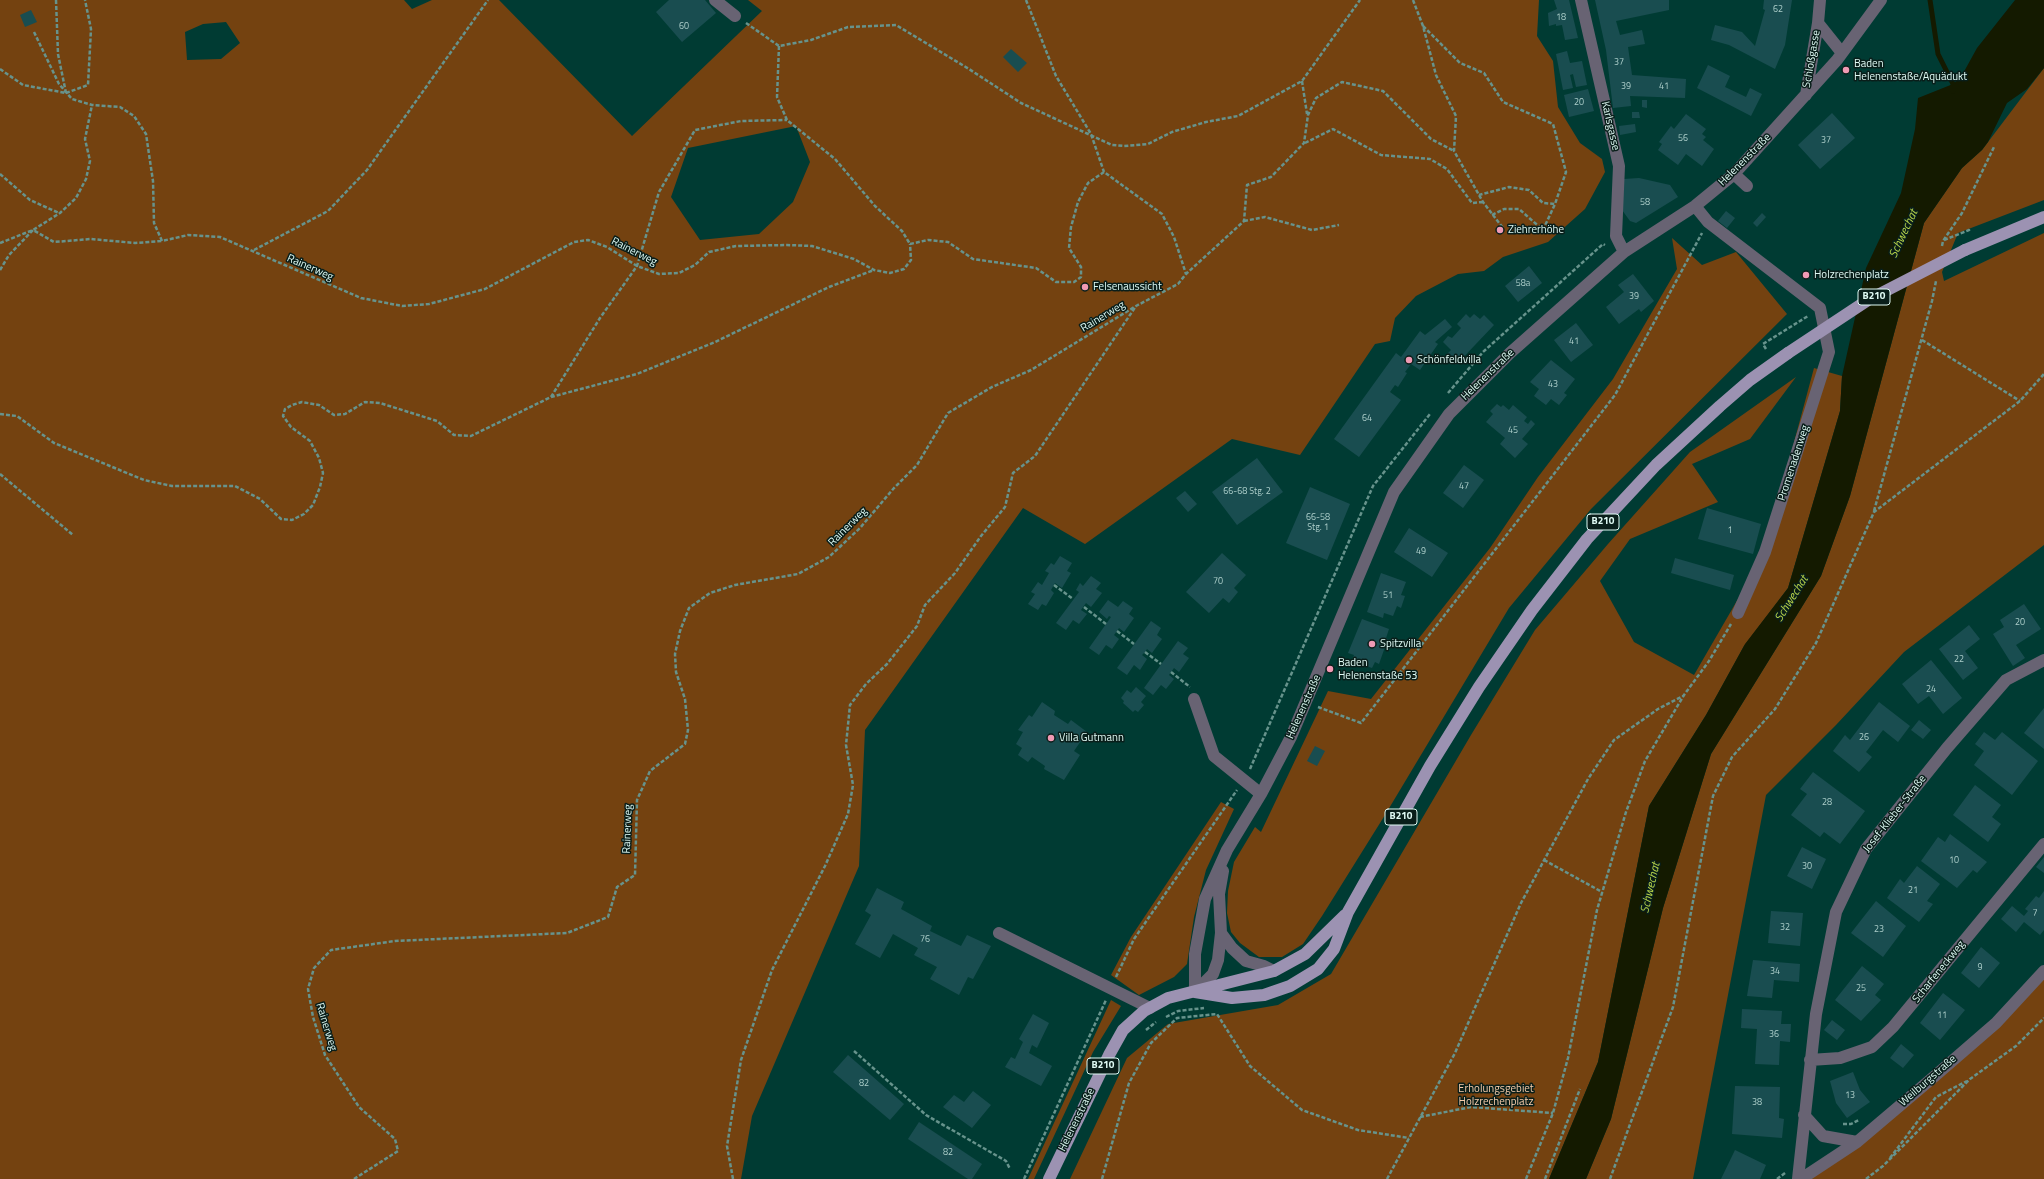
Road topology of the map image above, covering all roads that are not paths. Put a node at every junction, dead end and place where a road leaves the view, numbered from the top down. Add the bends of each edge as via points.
1 (716, 0) edge
2 (1581, 0) edge
3 (1820, 0) edge
4 (1881, 0) edge
5 (735, 16) road end
6 (1818, 23) junction
7 (1842, 52) junction
8 (1806, 95) junction
9 (1734, 174) junction
10 (1747, 186) dead end
11 (1695, 206) junction
12 (2044, 217) edge
13 (1624, 252) junction
14 (1738, 613) road end
15 (2044, 660) edge
16 (1194, 699) dead end
17 (1261, 794) junction
18 (2044, 844) edge
19 (1227, 850) junction
20 (1348, 912) junction
21 (999, 933) dead end
22 (1221, 933) junction
23 (2044, 970) edge
24 (1274, 971) junction
25 (1195, 992) junction
26 (1150, 1008) junction
27 (1810, 1060) junction
28 (1804, 1115) junction
29 (1857, 1142) junction
30 (1049, 1179) edge
31 (1798, 1179) edge
32 (1801, 1179) edge

1 - 5 street
2 - 13 street, Karlsgasse via 1619,166 1616,236
3 - 6 street, Schloßgasse
4 - 7 street, Helenenstraße
6 - 7 street, Schloßgasse
6 - 8 street, Schloßgasse
7 - 8 street, Helenenstraße
8 - 9 street, Helenenstraße
9 - 10 street
9 - 11 street, Helenenstraße
11 - 13 street, Helenenstraße
11 - 14 street, Promenadenweg via 1708,222 1820,308 1829,352 1765,552
12 - 20 main road, B210, bridge via 1965,250 1868,300 1750,380 1681,441 1616,508 1559,576 1506,647 1407,806
13 - 17 street, Helenenstraße via 1510,353 1444,420 1394,492 1291,737
15 - 27 street, Josef-Klieber-Straße via 2006,680 1947,748 1866,849 1836,912 1816,1014
16 - 17 street via 1214,756
17 - 19 street, Helenenstraße
18 - 27 street, Scharfeneckweg via 1893,1027 1872,1047 1840,1058
19 - 22 street, Helenenstraße via 1219,894
19 - 25 street, Helenenstraße via 1205,899 1195,954
20 - 24 main road, B210 via 1305,954
20 - 25 main road, B210 via 1334,949 1318,968 1290,986 1264,995 1232,998
21 - 26 street
22 - 24 street via 1246,961
22 - 25 street, Helenenstraße via 1218,960 1213,974
23 - 29 street, Weilburgstraße via 1996,1023
24 - 25 main road, Helenenstraße / B210
25 - 26 main road, Helenenstraße / B210 via 1168,998
26 - 30 main road, Helenenstraße / B210 via 1123,1030 1108,1055
27 - 28 street, Josef-Klieber-Straße
28 - 29 street via 1823,1136
28 - 31 street, Josef-Klieber-Straße
29 - 32 street, Weilburgstraße

